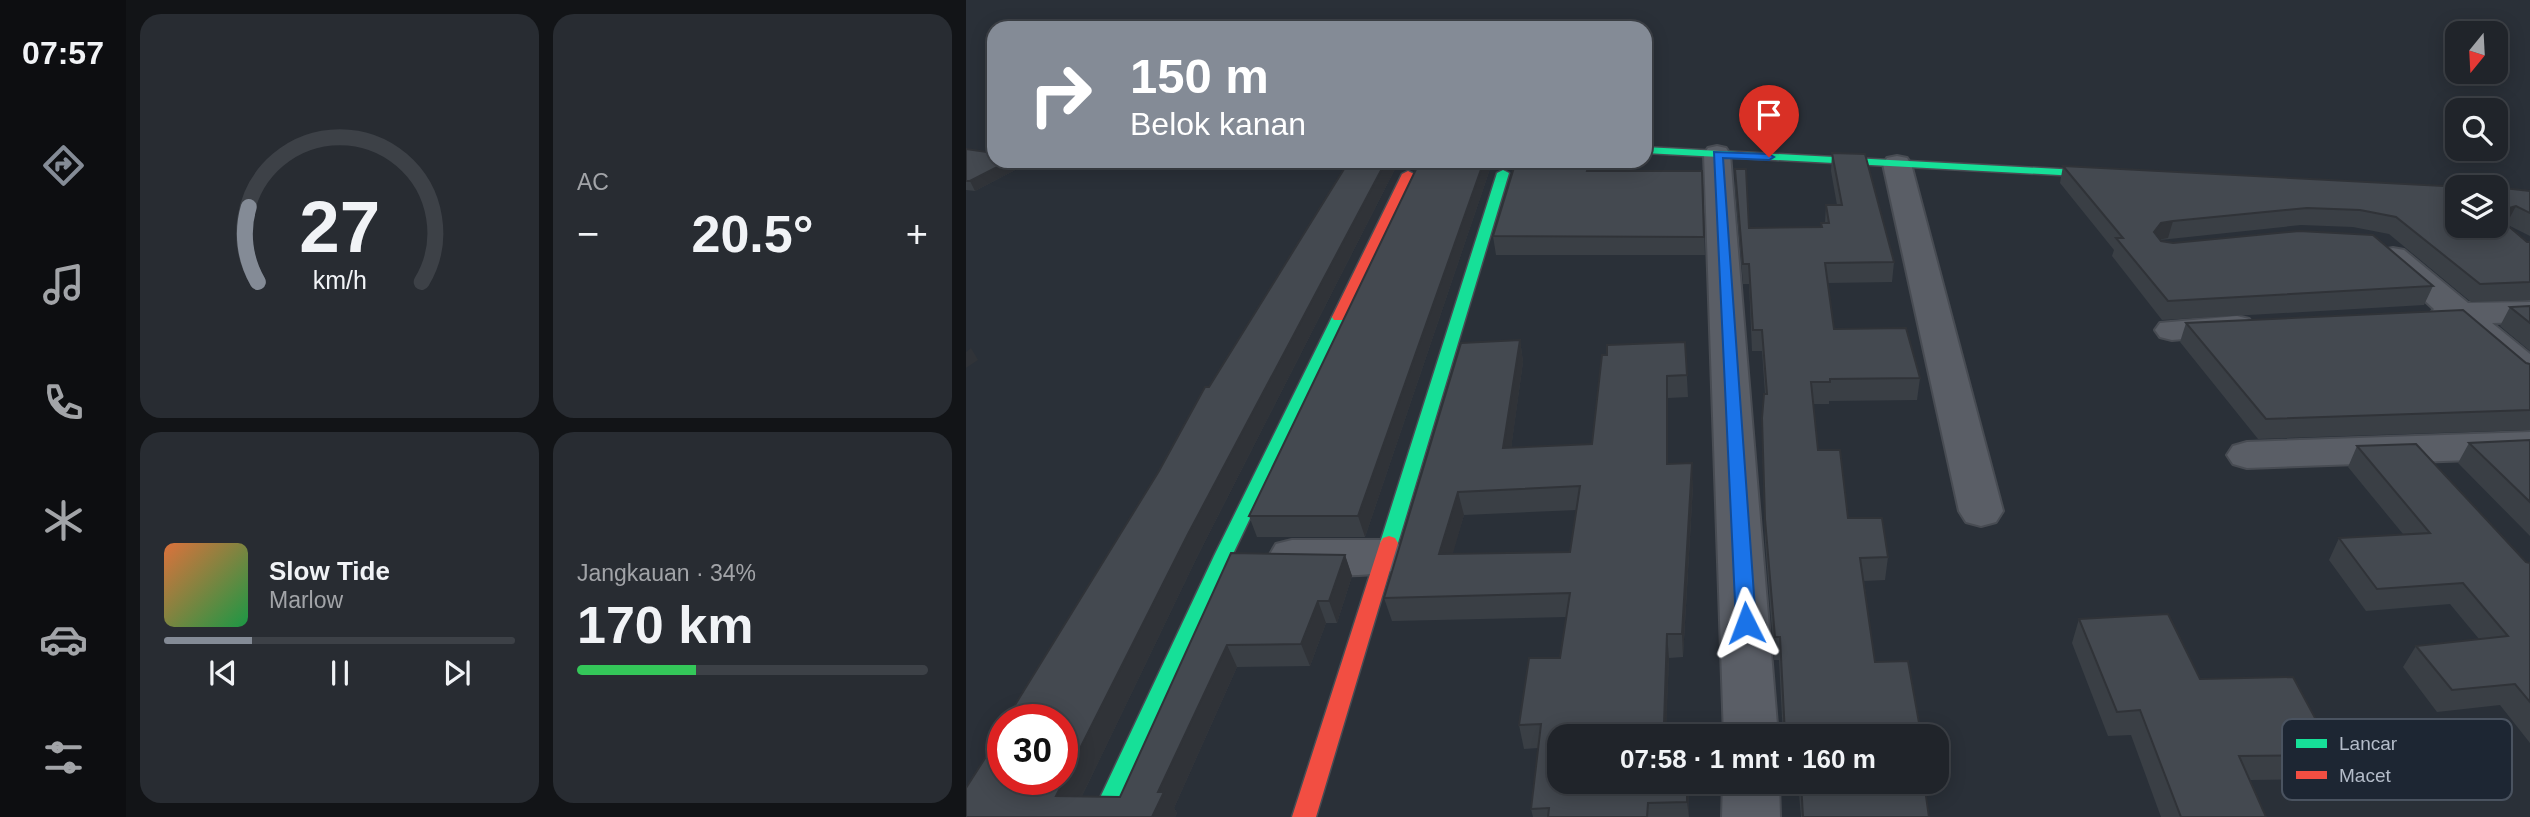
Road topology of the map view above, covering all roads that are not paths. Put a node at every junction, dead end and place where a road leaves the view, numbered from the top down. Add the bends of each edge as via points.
1 (1652, 150) edge
2 (1717, 155) junction
3 (1896, 164) junction
4 (1503, 173) dead end
5 (1408, 174) dead end
6 (2129, 176) edge
7 (2369, 242) edge
8 (2530, 312) edge
9 (2459, 313) junction
10 (2418, 316) edge
11 (2268, 325) edge
12 (2172, 330) dead end
13 (2530, 373) edge
14 (2530, 444) edge
15 (2418, 450) junction
16 (2247, 455) dead end
17 (2455, 490) edge
18 (1981, 511) dead end
19 (1223, 556) junction
20 (1384, 557) junction
21 (1750, 724) edge
22 (1751, 794) edge
23 (1103, 817) edge
24 (1304, 817) edge
25 (1751, 817) edge

1 - 2 street
2 - 3 street
2 - 21 street
3 - 6 street
3 - 18 street
4 - 20 street
5 - 19 street
7 - 9 street
8 - 9 street
9 - 10 street
9 - 13 street
11 - 12 street
14 - 15 street
15 - 16 street
15 - 17 street
19 - 20 street
19 - 23 street
20 - 24 street
22 - 25 street

